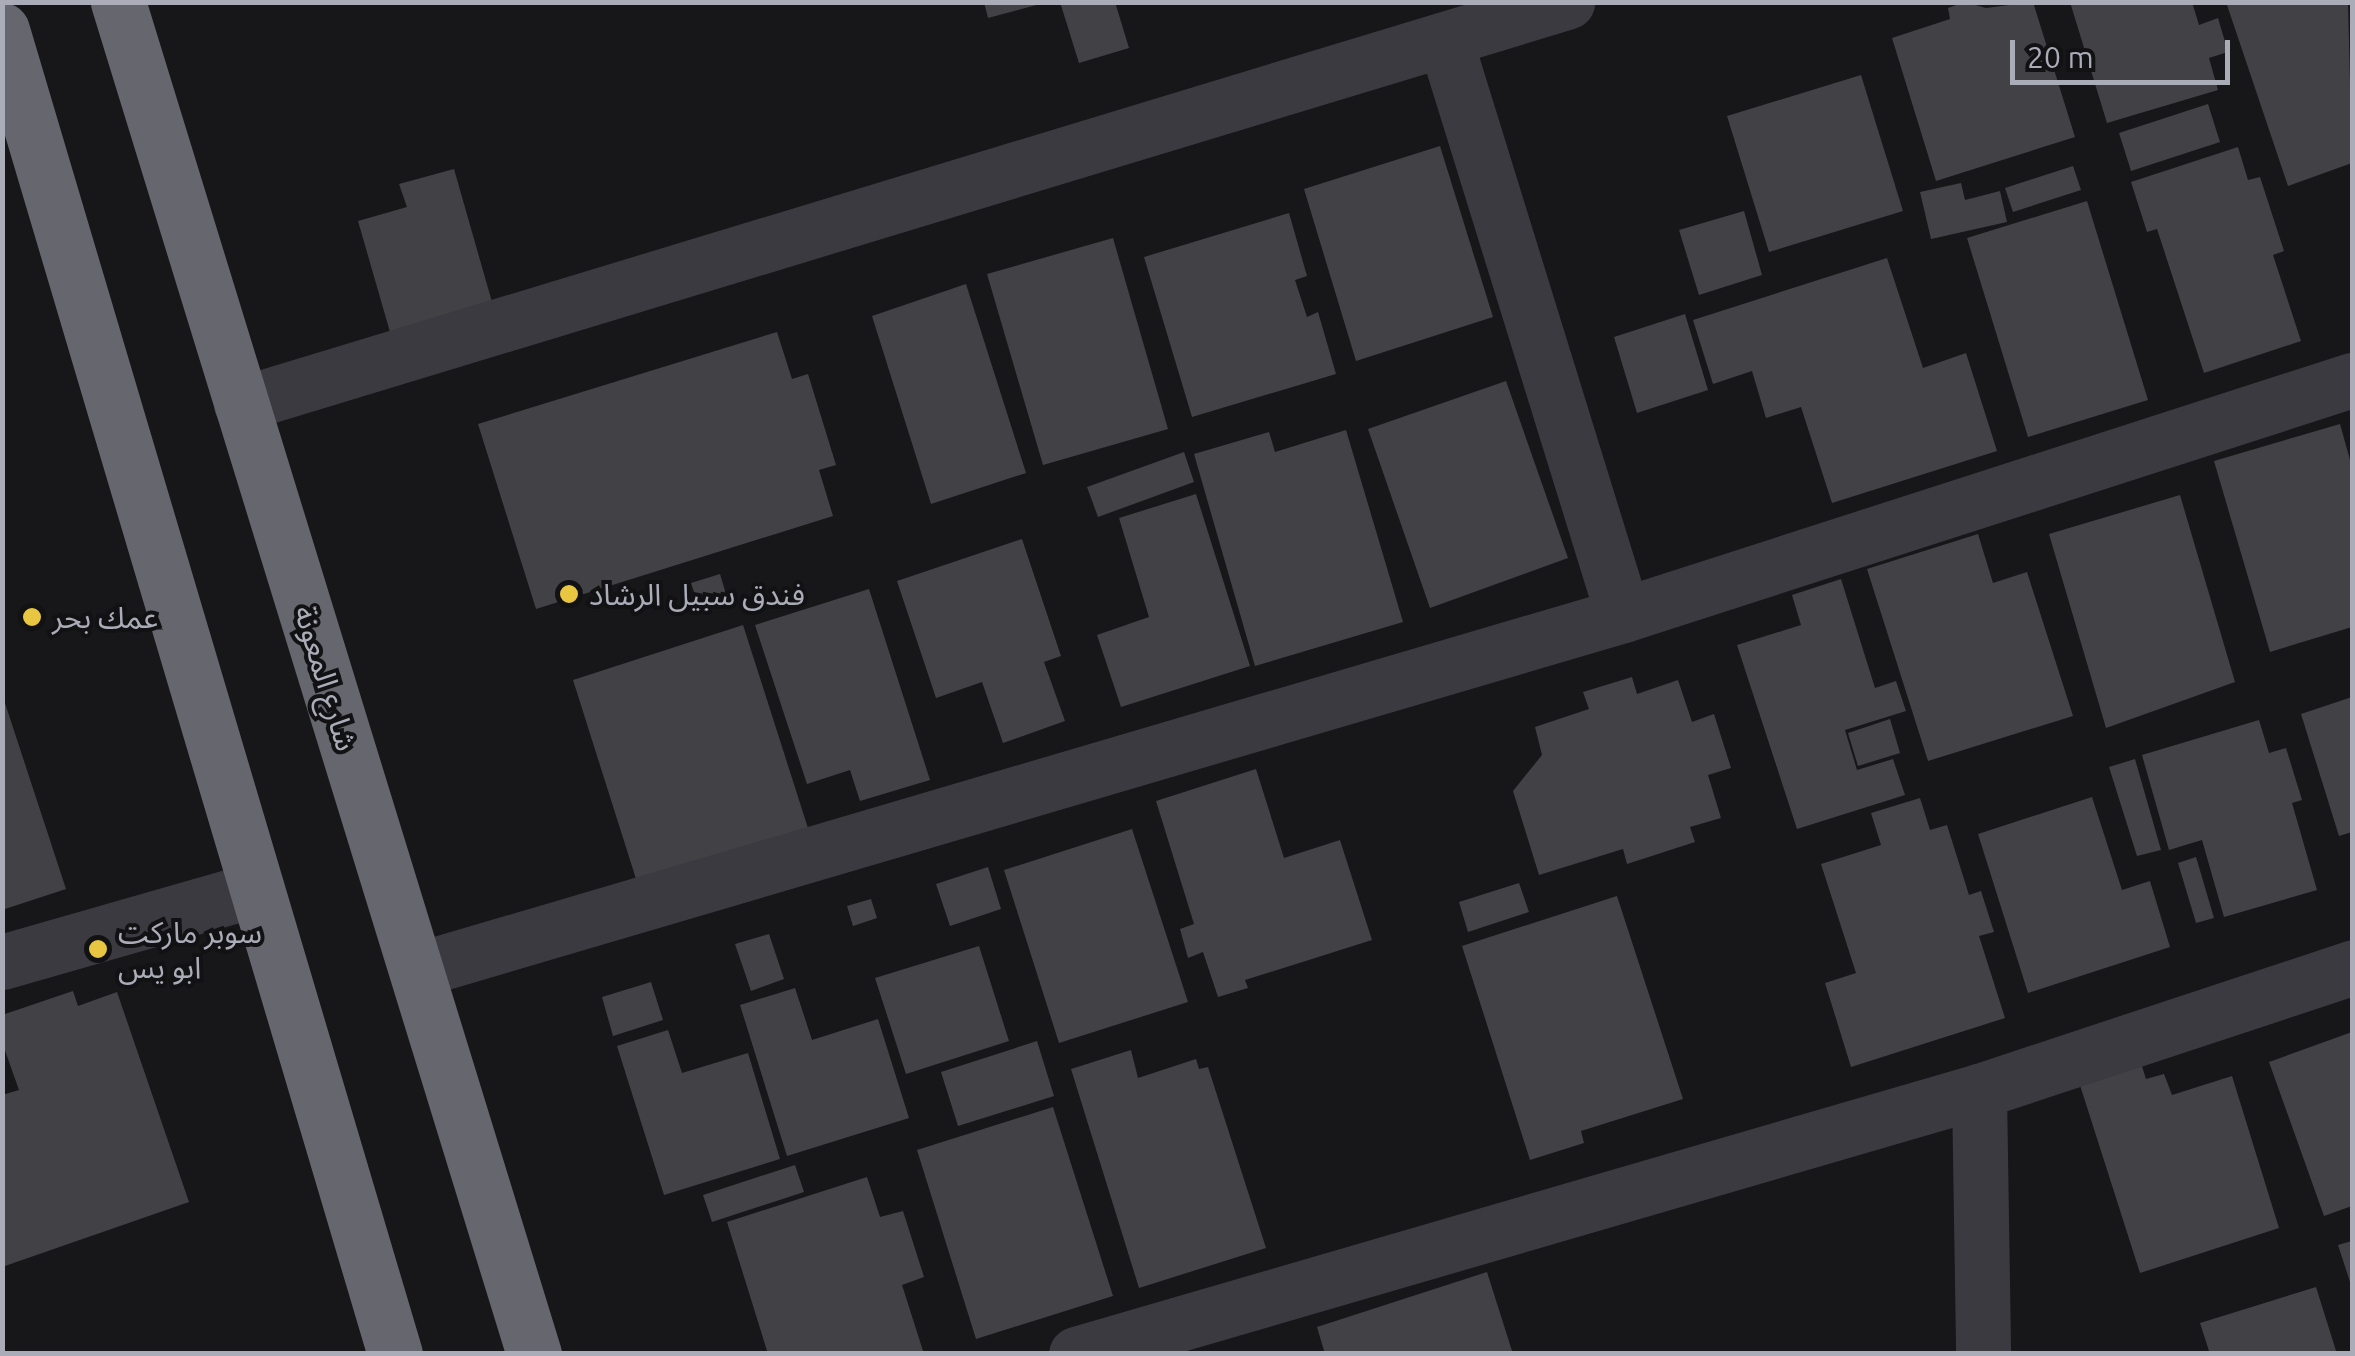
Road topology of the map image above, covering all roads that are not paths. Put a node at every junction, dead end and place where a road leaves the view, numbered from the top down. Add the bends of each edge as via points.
1 (118, 2) edge
2 (1567, 2) edge
3 (2, 30) edge
4 (1444, 40) junction
5 (2352, 380) edge
6 (241, 404) junction
7 (1623, 615) junction
8 (257, 889) junction
9 (2, 962) edge
10 (2352, 968) edge
11 (417, 970) junction
12 (1979, 1091) junction
13 (395, 1354) edge
14 (534, 1354) edge
15 (1076, 1354) edge
16 (1983, 1354) edge

1 - 6 highway, شارع المعونة
2 - 4 street
3 - 8 highway
4 - 6 street
4 - 7 street
5 - 7 street
6 - 11 highway, شارع المعونة
7 - 11 street
8 - 9 street
8 - 13 highway
10 - 12 street
11 - 14 highway, شارع المعونة
12 - 15 street
12 - 16 street

